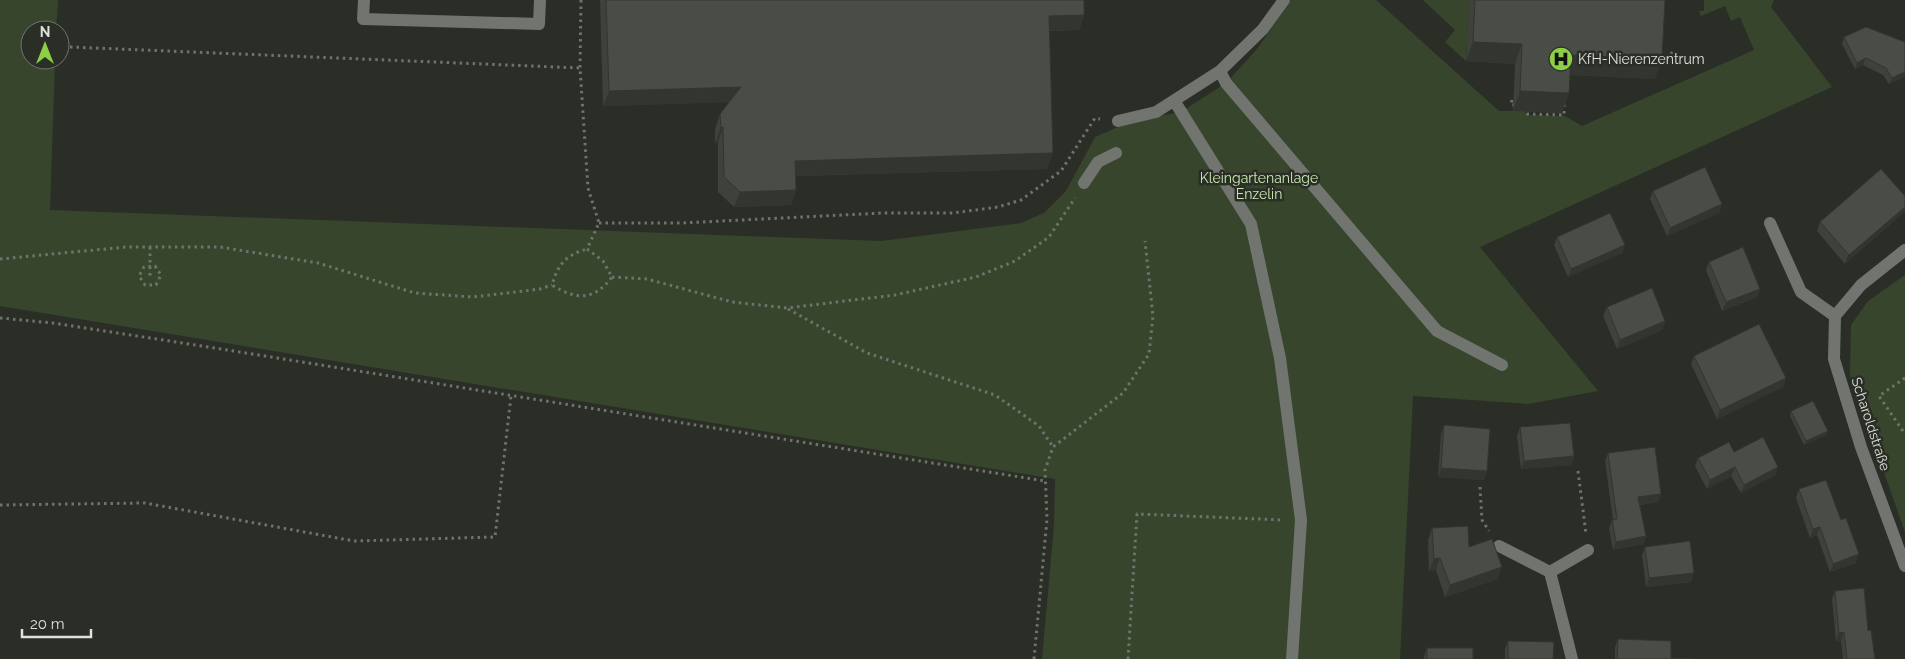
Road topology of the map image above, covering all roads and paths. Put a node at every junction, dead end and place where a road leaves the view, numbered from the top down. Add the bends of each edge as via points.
1 (364, 0) edge
2 (540, 0) edge
3 (581, 0) edge
4 (1284, 0) edge
5 (70, 47) dead end
6 (1676, 51) dead end
7 (1656, 56) edge
8 (580, 68) junction
9 (1220, 72) junction
10 (1512, 100) dead end
11 (1564, 101) edge
12 (1175, 102) junction
13 (1118, 121) joint
14 (1116, 153) dead end
15 (1084, 183) joint
16 (599, 223) junction
17 (1770, 223) dead end
18 (1145, 241) dead end
19 (150, 247) junction
20 (587, 249) junction
21 (1905, 250) edge
22 (0, 259) edge
23 (150, 267) junction
24 (612, 277) junction
25 (150, 279) dead end
26 (552, 285) junction
27 (787, 308) junction
28 (1835, 316) junction
29 (0, 318) edge
30 (1502, 365) dead end
31 (1905, 378) edge
32 (511, 396) junction
33 (1905, 434) edge
34 (1053, 447) junction
35 (1578, 471) dead end
36 (1045, 481) junction
37 (1480, 487) dead end
38 (0, 505) edge
39 (1301, 520) junction
40 (1499, 546) joint
41 (1588, 550) joint
42 (1905, 566) edge
43 (1550, 572) junction
44 (1034, 659) edge
45 (1128, 659) edge
46 (1292, 659) edge
47 (1572, 659) edge

1 - 2 street via 363,19 539,24
3 - 8 path
4 - 9 street via 1263,30
5 - 8 path
6 - 7 path
8 - 16 path via 588,188
9 - 12 street
9 - 30 street via 1226,84 1436,331
10 - 11 path via 1511,105 1527,106 1527,114 1564,115
12 - 13 street via 1156,112
12 - 39 street via 1251,224 1280,358
13 - 16 path via 1096,118 1061,171 1021,200 998,207 953,213
14 - 15 street via 1098,162
15 - 27 path via 1049,237 1015,261 976,277 895,295
16 - 20 path
17 - 28 street via 1801,292
18 - 34 path via 1153,316 1149,354 1123,393
19 - 22 path
19 - 23 path
19 - 26 path via 220,247 318,263 415,293 472,297
20 - 24 path via 603,261
20 - 26 path via 572,254 556,270
21 - 28 street via 1861,285
23 - 23 path via 155,266 161,275 156,285 145,286 139,276 144,267
23 - 25 path
24 - 26 path via 602,290 586,296 568,295
24 - 27 path via 647,279 732,302
27 - 34 path via 867,352 995,394 1039,426
28 - 42 street, Scharoldstraße via 1834,359 1861,447
29 - 32 path via 53,323
31 - 33 path via 1879,396
32 - 36 path
32 - 38 path via 495,537 354,541 145,503
34 - 36 path via 1045,470
35 - 41 path
36 - 44 path via 1047,519
37 - 40 path via 1482,520
39 - 45 path via 1137,514
39 - 46 street
40 - 43 street
41 - 43 street
43 - 47 street

